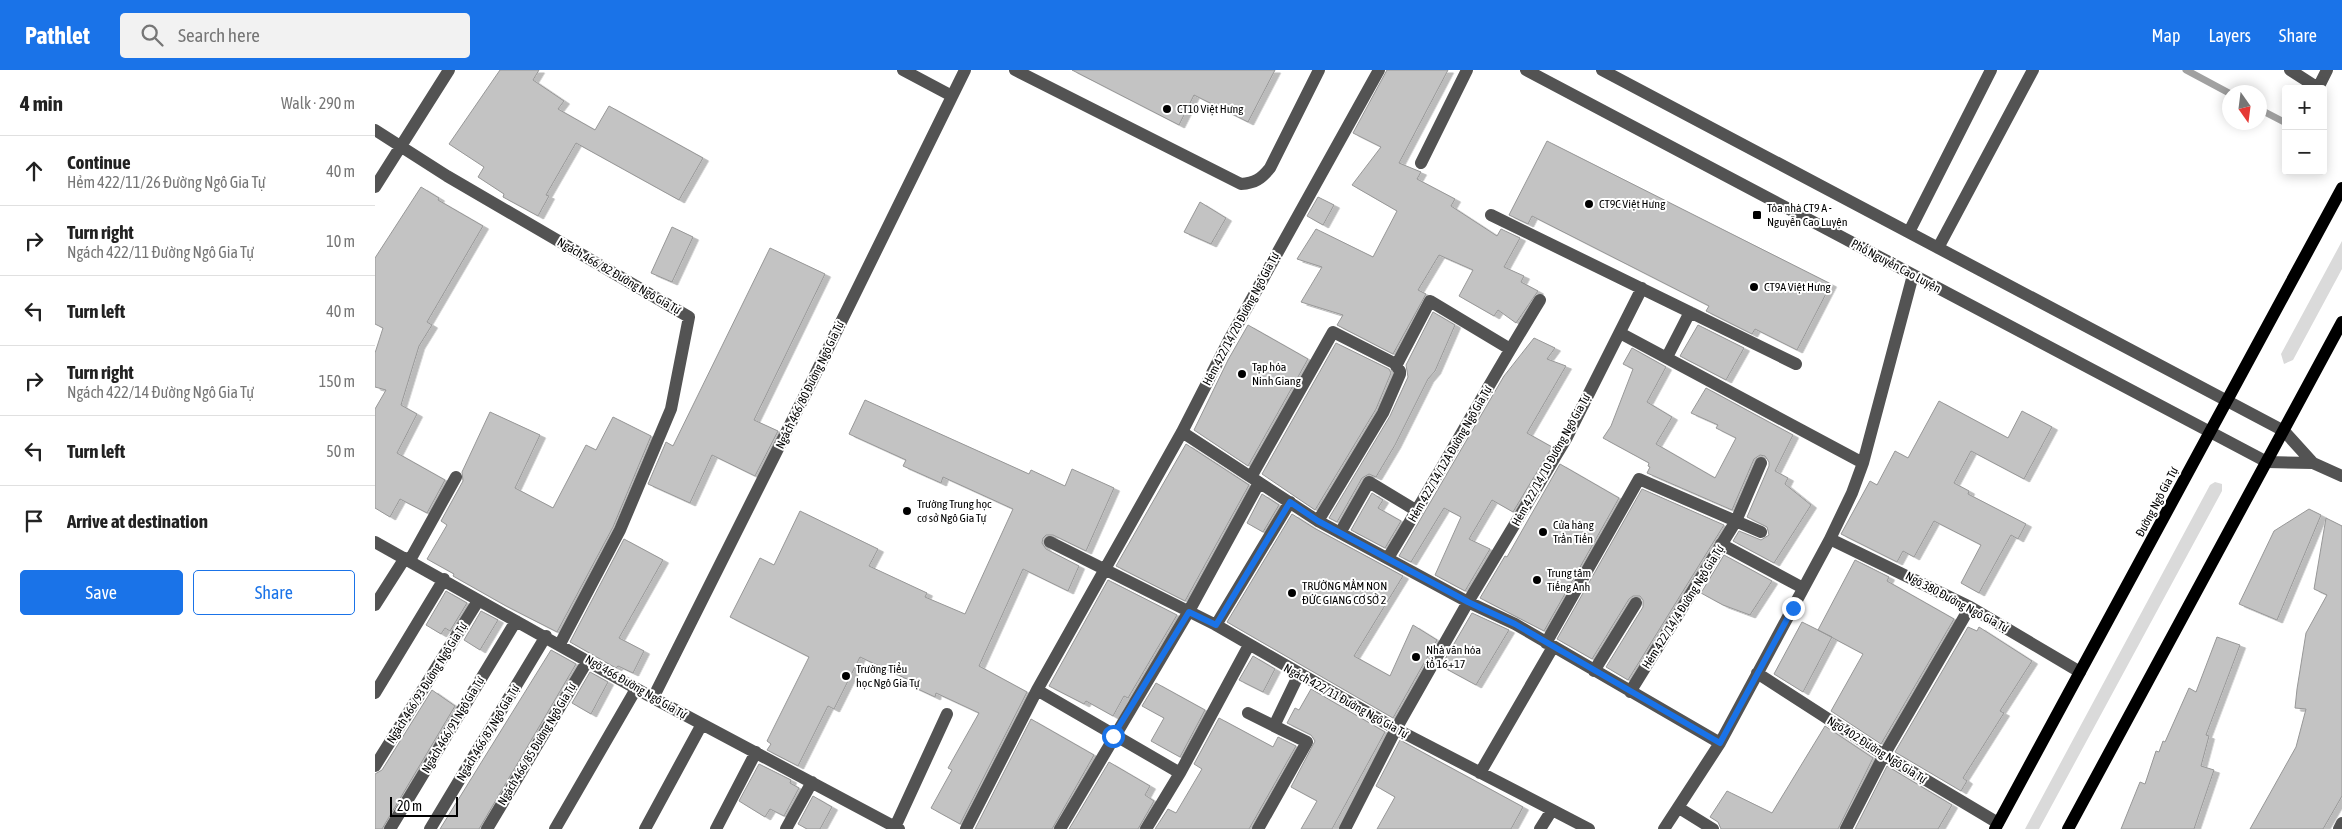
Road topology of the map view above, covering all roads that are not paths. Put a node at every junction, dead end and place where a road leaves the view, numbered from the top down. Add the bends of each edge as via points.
1 (449, 70) edge
2 (903, 70) edge
3 (965, 70) edge
4 (1015, 70) edge
5 (1319, 70) edge
6 (1379, 70) edge
7 (1467, 70) edge
8 (1526, 70) edge
9 (1602, 70) edge
10 (1991, 70) edge
11 (2033, 70) edge
12 (2290, 70) edge
13 (2327, 70) edge
14 (952, 96) junction
15 (375, 130) edge
16 (400, 145) junction
17 (1421, 163) dead end
18 (375, 187) edge
19 (2342, 188) edge
20 (1491, 215) dead end
21 (1909, 232) junction
22 (1938, 248) junction
23 (1913, 275) junction
24 (1642, 288) junction
25 (1540, 300) dead end
26 (1690, 312) junction
27 (2342, 322) edge
28 (1620, 332) junction
29 (1510, 349) junction
30 (1667, 357) junction
31 (1797, 364) dead end
32 (1398, 368) junction
33 (2227, 401) junction
34 (2284, 431) junction
35 (1182, 432) junction
36 (2210, 432) junction
37 (2267, 462) junction
38 (1761, 463) dead end
39 (1863, 463) junction
40 (2313, 463) junction
41 (2342, 476) edge
42 (456, 477) dead end
43 (1255, 480) junction
44 (1290, 502) junction
45 (1417, 510) junction
46 (1318, 521) junction
47 (1736, 521) junction
48 (1761, 532) dead end
49 (1340, 533) junction
50 (1830, 539) junction
51 (375, 542) edge
52 (1050, 542) dead end
53 (1721, 544) junction
54 (1388, 558) junction
55 (407, 559) junction
56 (1105, 569) junction
57 (444, 580) junction
58 (1803, 588) junction
59 (478, 600) junction
60 (1468, 602) junction
61 (1636, 602) dead end
62 (375, 605) edge
63 (1970, 607) junction
64 (1189, 612) junction
65 (516, 621) junction
66 (1216, 625) junction
67 (546, 636) junction
68 (560, 644) junction
69 (1249, 645) junction
70 (1550, 645) junction
71 (588, 660) junction
72 (1594, 671) junction
73 (2081, 672) junction
74 (1299, 674) junction
75 (1757, 674) junction
76 (636, 689) junction
77 (1037, 690) junction
78 (1630, 692) junction
79 (375, 693) edge
80 (653, 698) junction
81 (1248, 713) dead end
82 (947, 714) dead end
83 (702, 724) junction
84 (1273, 726) junction
85 (1396, 729) junction
86 (1113, 736) junction
87 (1720, 743) junction
88 (756, 752) junction
89 (1884, 755) junction
90 (375, 766) edge
91 (1181, 773) junction
92 (1480, 773) junction
93 (812, 782) junction
94 (1679, 808) junction
95 (1552, 810) junction
96 (2342, 823) edge
97 (877, 824) edge
98 (1997, 826) edge
99 (897, 828) edge
100 (390, 829) edge
101 (430, 829) edge
102 (488, 829) edge
103 (555, 829) edge
104 (645, 829) edge
105 (716, 829) edge
106 (786, 829) edge
107 (966, 829) edge
108 (1060, 829) edge
109 (1147, 829) edge
110 (1258, 829) edge
111 (1345, 829) edge
112 (1540, 829) edge
113 (1589, 829) edge
114 (1664, 829) edge
115 (1713, 829) edge
116 (1846, 829) edge
117 (2068, 829) edge
118 (2339, 829) edge

1 - 16 street
2 - 14 street
3 - 14 street, Ngách 466/80 Đường Ngô Gia Tự
4 - 5 street via 1241,184 1252,184 1262,179 1270,168
6 - 35 street, Hẻm 422/14/20 Đường Ngô Gia Tự via 1229,340
7 - 17 street
8 - 23 street, Phố Nguyễn Cao Luyện
9 - 21 street
10 - 21 street
11 - 22 street
12 - 13 street via 2318,88
14 - 80 street, Ngách 466/80 Đường Ngô Gia Tự
15 - 16 street
16 - 18 street
16 - 68 street, Ngách 466/82 Đường Ngô Gia Tự via 447,176 689,317 671,409 620,530
19 - 33 main road, Đường Ngô Gia Tự
20 - 24 street
21 - 22 street
22 - 33 street
23 - 36 street, Phố Nguyễn Cao Luyện
23 - 39 street
24 - 26 street
24 - 28 street, Hẻm 422/14/10 Đường Ngô Gia Tự
25 - 29 street, Hẻm 422/14/12A Đường Ngô Gia Tự
26 - 30 street
26 - 31 street
27 - 34 main road
28 - 30 street
28 - 60 street, Hẻm 422/14/10 Đường Ngô Gia Tự via 1566,439
29 - 32 street via 1431,301
29 - 45 street, Hẻm 422/14/12A Đường Ngô Gia Tự
30 - 39 street
32 - 43 street via 1333,332
32 - 46 street via 1383,413
33 - 34 street
33 - 36 main road, Đường Ngô Gia Tự
34 - 37 main road
34 - 40 street
35 - 43 street
35 - 56 street, Hẻm 422/14/20 Đường Ngô Gia Tự
36 - 37 street, Phố Nguyễn Cao Luyện
36 - 73 main road, Đường Ngô Gia Tự
37 - 40 street
37 - 117 main road
38 - 47 street, Hẻm 422/14/4 Đường Ngô Gia Tự
39 - 50 street
40 - 41 street
42 - 55 street
43 - 44 street
43 - 64 street
44 - 46 street
44 - 66 street
45 - 49 street via 1369,482
45 - 54 street, Hẻm 422/14/12A Đường Ngô Gia Tự
46 - 49 street
47 - 48 street
47 - 53 street, Hẻm 422/14/4 Đường Ngô Gia Tự
47 - 70 street via 1639,479
49 - 54 street
50 - 58 street
50 - 63 street, Ngõ 380 Đường Ngô Gia Tự
51 - 55 street, Ngõ 466 Đường Ngô Gia Tự
52 - 56 street, Ngách 422/11 Đường Ngô Gia Tự
53 - 58 street
53 - 78 street, Hẻm 422/14/4 Đường Ngô Gia Tự
54 - 60 street
55 - 57 street, Ngõ 466 Đường Ngô Gia Tự
55 - 62 street
56 - 64 street, Ngách 422/11 Đường Ngô Gia Tự
56 - 77 street, Hẻm 422/14/20 Đường Ngô Gia Tự
57 - 59 street, Ngõ 466 Đường Ngô Gia Tự
57 - 79 street
58 - 75 street
59 - 65 street, Ngõ 466 Đường Ngô Gia Tự
59 - 90 street, Ngách 466/93 Đường Ngô Gia Tự
60 - 70 street
60 - 85 street, Hẻm 422/14/10 Đường Ngô Gia Tự
61 - 72 street
63 - 73 street, Ngõ 380 Đường Ngô Gia Tự
63 - 89 street
64 - 66 street, Ngách 422/11 Đường Ngô Gia Tự
64 - 86 street
65 - 67 street, Ngõ 466 Đường Ngô Gia Tự
65 - 100 street, Ngách 466/91 Ngô Gia Tự
66 - 69 street, Ngách 422/11 Đường Ngô Gia Tự
67 - 68 street, Ngõ 466 Đường Ngô Gia Tự
67 - 101 street, Ngách 466/87 Ngô Gia Tự
68 - 71 street, Ngõ 466 Đường Ngô Gia Tự
69 - 74 street, Ngách 422/11 Đường Ngô Gia Tự
69 - 91 street
70 - 72 street
70 - 92 street
71 - 76 street, Ngõ 466 Đường Ngô Gia Tự
71 - 102 street, Ngách 466/85 Đường Ngô Gia Tự
72 - 78 street
73 - 98 main road, Đường Ngô Gia Tự
74 - 84 street
74 - 85 street, Ngách 422/11 Đường Ngô Gia Tự
75 - 87 street
75 - 89 street, Ngõ 402 Đường Ngô Gia Tự
76 - 80 street, Ngõ 466 Đường Ngô Gia Tự
76 - 103 street
77 - 86 street
77 - 107 street, Hẻm 422/14/20 Đường Ngô Gia Tự
78 - 87 street
80 - 83 street, Ngõ 466 Đường Ngô Gia Tự
81 - 84 street
82 - 99 street
83 - 88 street, Ngõ 466 Đường Ngô Gia Tự
83 - 104 street
84 - 110 street via 1307,742
85 - 92 street, Ngách 422/11 Đường Ngô Gia Tự
85 - 111 street, Hẻm 422/14/10 Đường Ngô Gia Tự
86 - 91 street
86 - 108 street
87 - 94 street
88 - 93 street, Ngõ 466 Đường Ngô Gia Tự
88 - 105 street
89 - 98 street, Ngõ 402 Đường Ngô Gia Tự
89 - 116 street
91 - 109 street
92 - 95 street, Ngách 422/11 Đường Ngô Gia Tự
93 - 97 street, Ngõ 466 Đường Ngô Gia Tự
93 - 106 street
94 - 114 street
94 - 115 street
95 - 112 street
95 - 113 street, Ngách 422/11 Đường Ngô Gia Tự
96 - 118 street
97 - 99 street, Ngõ 466 Đường Ngô Gia Tự

